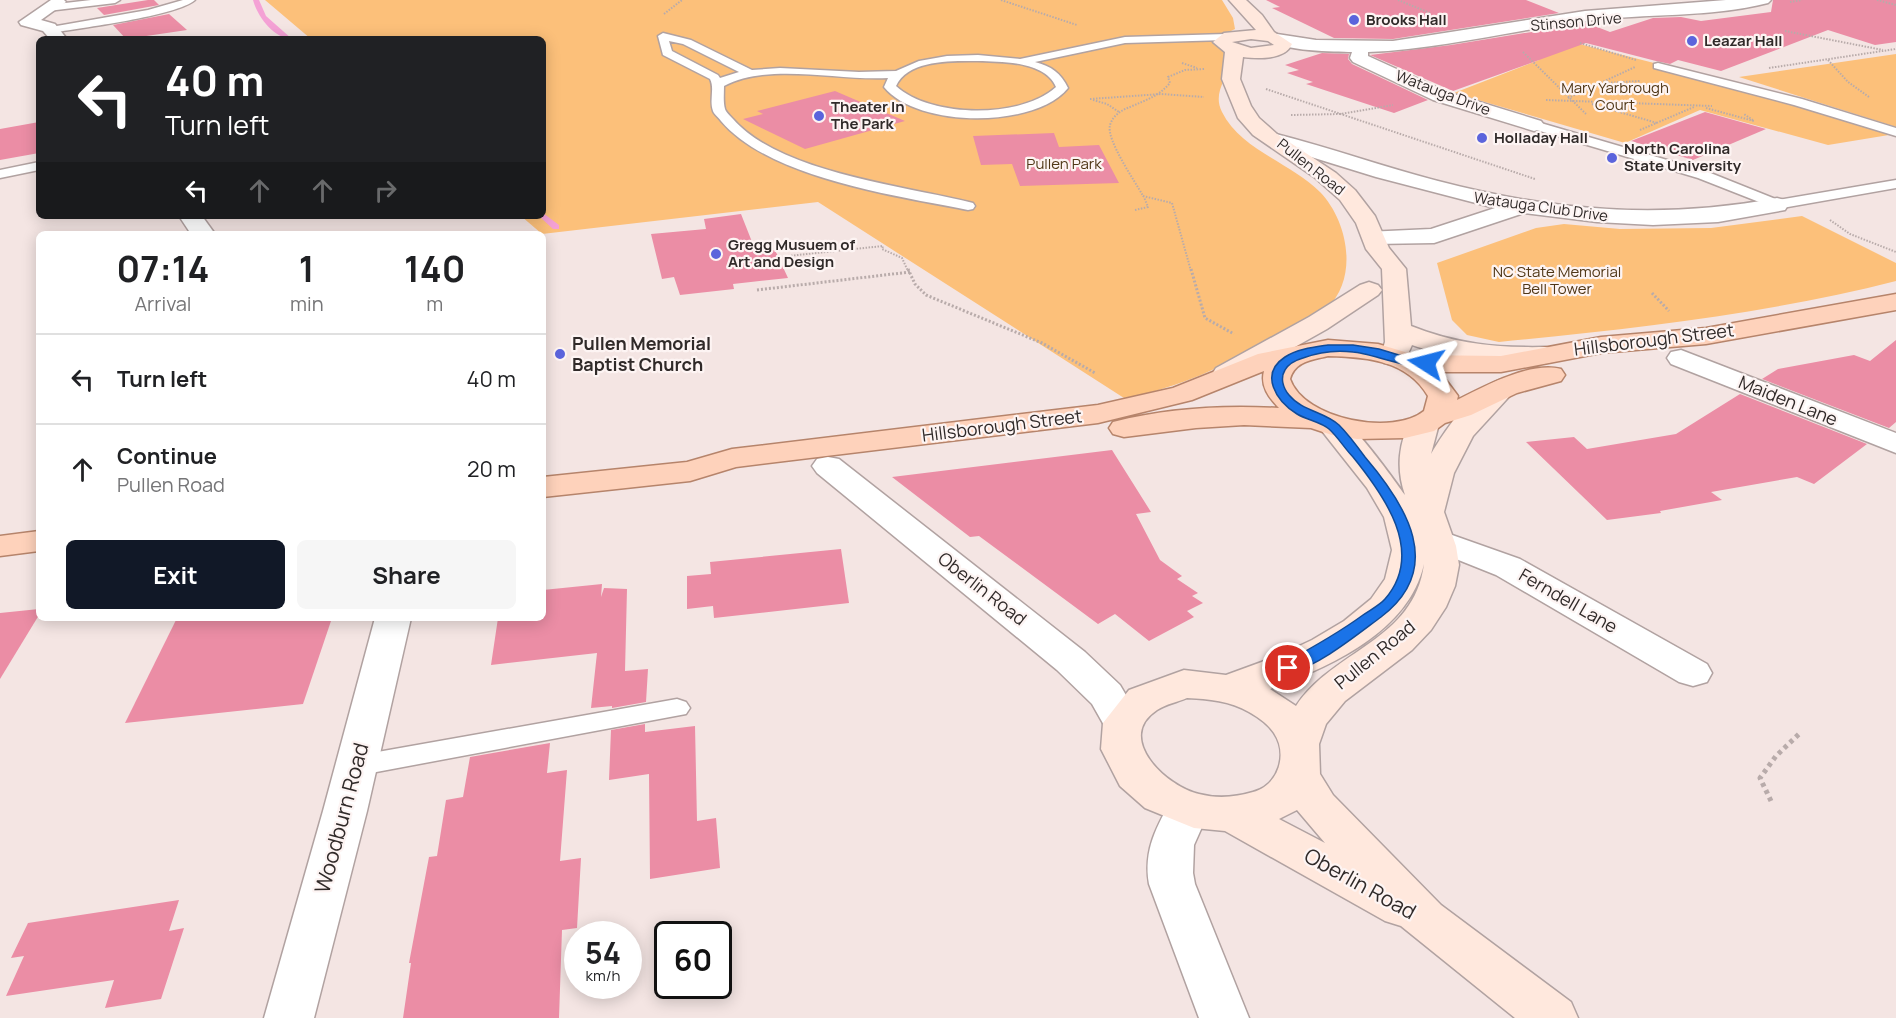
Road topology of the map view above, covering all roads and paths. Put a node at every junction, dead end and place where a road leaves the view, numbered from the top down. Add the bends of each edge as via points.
1 (115, 0) edge
2 (189, 0) edge
3 (1001, 0) edge
4 (1763, 0) edge
5 (1877, 0) edge
6 (1239, 2) edge
7 (1561, 4) dead end
8 (53, 5) joint
9 (1896, 5) edge
10 (1598, 18) junction
11 (27, 22) junction
12 (9, 28) dead end
13 (1084, 28) dead end
14 (1785, 31) dead end
15 (55, 34) edge
16 (1575, 41) dead end
17 (1230, 42) junction
18 (1273, 44) junction
19 (1416, 45) junction
20 (1523, 51) dead end
21 (1887, 51) junction
22 (1360, 52) junction
23 (1896, 52) edge
24 (1064, 55) junction
25 (1828, 59) junction
26 (1012, 60) junction
27 (1646, 62) junction
28 (1658, 66) joint
29 (1769, 68) dead end
30 (1212, 69) dead end
31 (1048, 70) junction
32 (752, 74) junction
33 (897, 74) junction
34 (844, 75) junction
35 (1249, 81) junction
36 (718, 84) junction
37 (890, 87) junction
38 (1161, 94) junction
39 (1204, 97) dead end
40 (1568, 98) junction
41 (1542, 100) dead end
42 (1872, 100) dead end
43 (1561, 101) junction
44 (1572, 101) junction
45 (1583, 102) junction
46 (1399, 104) dead end
47 (1552, 105) dead end
48 (1697, 106) dead end
49 (1119, 112) junction
50 (1341, 114) junction
51 (1586, 115) dead end
52 (1283, 116) dead end
53 (1657, 123) dead end
54 (1534, 125) joint
55 (1896, 132) edge
56 (1276, 140) junction
57 (36, 167) edge
58 (0, 174) edge
59 (1542, 181) dead end
60 (1896, 184) edge
61 (1143, 196) junction
62 (1777, 205) junction
63 (968, 206) dead end
64 (1518, 207) junction
65 (1135, 210) dead end
66 (1824, 215) dead end
67 (1376, 244) junction
68 (1896, 252) edge
69 (788, 256) dead end
70 (910, 272) junction
71 (757, 290) dead end
72 (1369, 290) junction
73 (1652, 293) dead end
74 (1896, 302) edge
75 (1674, 315) dead end
76 (1896, 324) edge
77 (1236, 336) dead end
78 (1318, 350) junction
79 (1401, 350) junction
80 (1681, 358) junction
81 (1095, 373) dead end
82 (1212, 382) junction
83 (1503, 388) junction
84 (1430, 421) junction
85 (1325, 423) junction
86 (1896, 444) edge
87 (828, 466) junction
88 (690, 471) junction
89 (546, 488) edge
90 (1432, 527) junction
91 (36, 541) edge
92 (0, 546) edge
93 (392, 621) edge
94 (1693, 673) dead end
95 (1230, 688) junction
96 (677, 708) dead end
97 (1123, 724) junction
98 (1800, 733) dead end
99 (1299, 760) junction
100 (355, 766) junction
101 (1771, 801) dead end
102 (1188, 809) junction
103 (1234, 815) junction
104 (1424, 919) junction
105 (289, 1018) edge
106 (1224, 1018) edge
107 (1553, 1018) edge

1 - 8 lane
2 - 15 lane via 164,10
3 - 13 path
4 - 10 street, Stinson Drive
5 - 9 path
6 - 17 main road, Pullen Road via 1240,26
6 - 18 main road, Pullen Road via 1256,18
7 - 10 street
8 - 11 street
10 - 19 street, Stinson Drive
11 - 12 street
11 - 15 street via 39,23
14 - 21 path
16 - 27 path
17 - 18 main road
17 - 24 lane via 1137,39
17 - 35 main road, Pullen Road via 1234,60 1231,77
18 - 19 street, Stinson Drive
18 - 22 street, Stinson Drive
18 - 35 main road via 1255,62
19 - 22 street, Stinson Drive via 1385,52
20 - 40 path
21 - 23 path
21 - 25 path
22 - 54 street, Watauga Drive via 1359,58 1440,96
24 - 26 lane
24 - 31 lane
25 - 29 path
25 - 42 path via 1848,82
26 - 31 lane
26 - 33 lane via 946,59
27 - 28 path
27 - 40 path
28 - 55 lane
30 - 38 path via 1174,73
31 - 37 lane via 1061,81 1059,94 1042,104 1007,112 930,109 897,97
32 - 34 lane via 798,71
32 - 36 lane
32 - 36 lane via 687,42 663,36 667,53 714,77
33 - 34 lane
33 - 37 lane
34 - 37 lane
35 - 50 path
35 - 56 main road, Pullen Road via 1237,99 1246,116
36 - 63 lane via 714,103 718,113 750,143 778,158 884,188
38 - 39 path
38 - 49 path
38 - 49 path via 1090,99
40 - 43 path
40 - 44 path
41 - 43 path
43 - 44 path
43 - 47 path
44 - 45 path
44 - 51 path
45 - 48 path
45 - 53 path
46 - 50 path
49 - 61 path via 1107,128
50 - 52 path
50 - 59 path
54 - 62 lane via 1703,175
56 - 64 street, Watauga Club Drive via 1427,187
56 - 67 main road, Pullen Road via 1346,193 1367,220
57 - 58 lane
60 - 62 lane
61 - 65 path via 1148,207
61 - 77 path via 1172,202 1205,318
62 - 64 street, Watauga Club Drive via 1713,216 1644,219
64 - 67 street via 1434,236
66 - 68 path via 1850,234
67 - 72 main road
67 - 79 main road, Pullen Road via 1394,269
69 - 70 path via 879,245 902,258
70 - 71 path
70 - 81 path via 918,289 926,295 1042,343
72 - 78 main road via 1360,312
72 - 82 main road
73 - 75 path
74 - 79 main road, Hillsborough Street via 1706,336 1601,345 1501,364
76 - 80 main road, Hillsborough Street
78 - 79 main road, Hillsborough Street
78 - 82 main road, Hillsborough Street via 1268,360
78 - 85 main road via 1289,359 1278,370 1276,383 1284,398
79 - 84 main road via 1437,383 1443,396
80 - 83 main road, Hillsborough Street via 1589,368 1524,380
80 - 86 street, Maiden Lane
82 - 88 main road, Hillsborough Street via 1143,405 1098,414 732,458
83 - 84 main road, Hillsborough Street
83 - 90 main road via 1466,423 1452,443 1437,475
84 - 85 main road, Hillsborough Street via 1382,431
84 - 90 main road, Pullen Road via 1415,442 1414,464 1418,491
85 - 87 main road, Hillsborough Street via 1256,415 1204,418
85 - 95 main road, Pullen Road via 1380,482 1401,518 1409,561 1402,582 1391,602 1338,641 1293,666
87 - 88 main road, Hillsborough Street via 738,477
87 - 97 street, Oberlin Road via 1071,661 1106,695
88 - 89 main road, Hillsborough Street
90 - 94 street, Ferndell Lane
90 - 99 main road, Pullen Road via 1442,555 1441,571 1429,604 1396,643 1320,700 1303,726
91 - 92 main road
93 - 100 street, Woodburn Road
95 - 97 main road via 1207,684 1163,688 1131,709
95 - 99 main road via 1274,709 1293,731
96 - 100 lane
97 - 102 main road via 1120,741 1135,776 1149,790
98 - 101 path via 1760,778
99 - 103 main road via 1290,790 1275,802
99 - 104 main road, Oberlin Road via 1318,807
100 - 105 street, Woodburn Road
102 - 103 main road
102 - 106 street via 1168,854 1167,866
103 - 104 main road, Oberlin Road
104 - 107 main road, Oberlin Road

